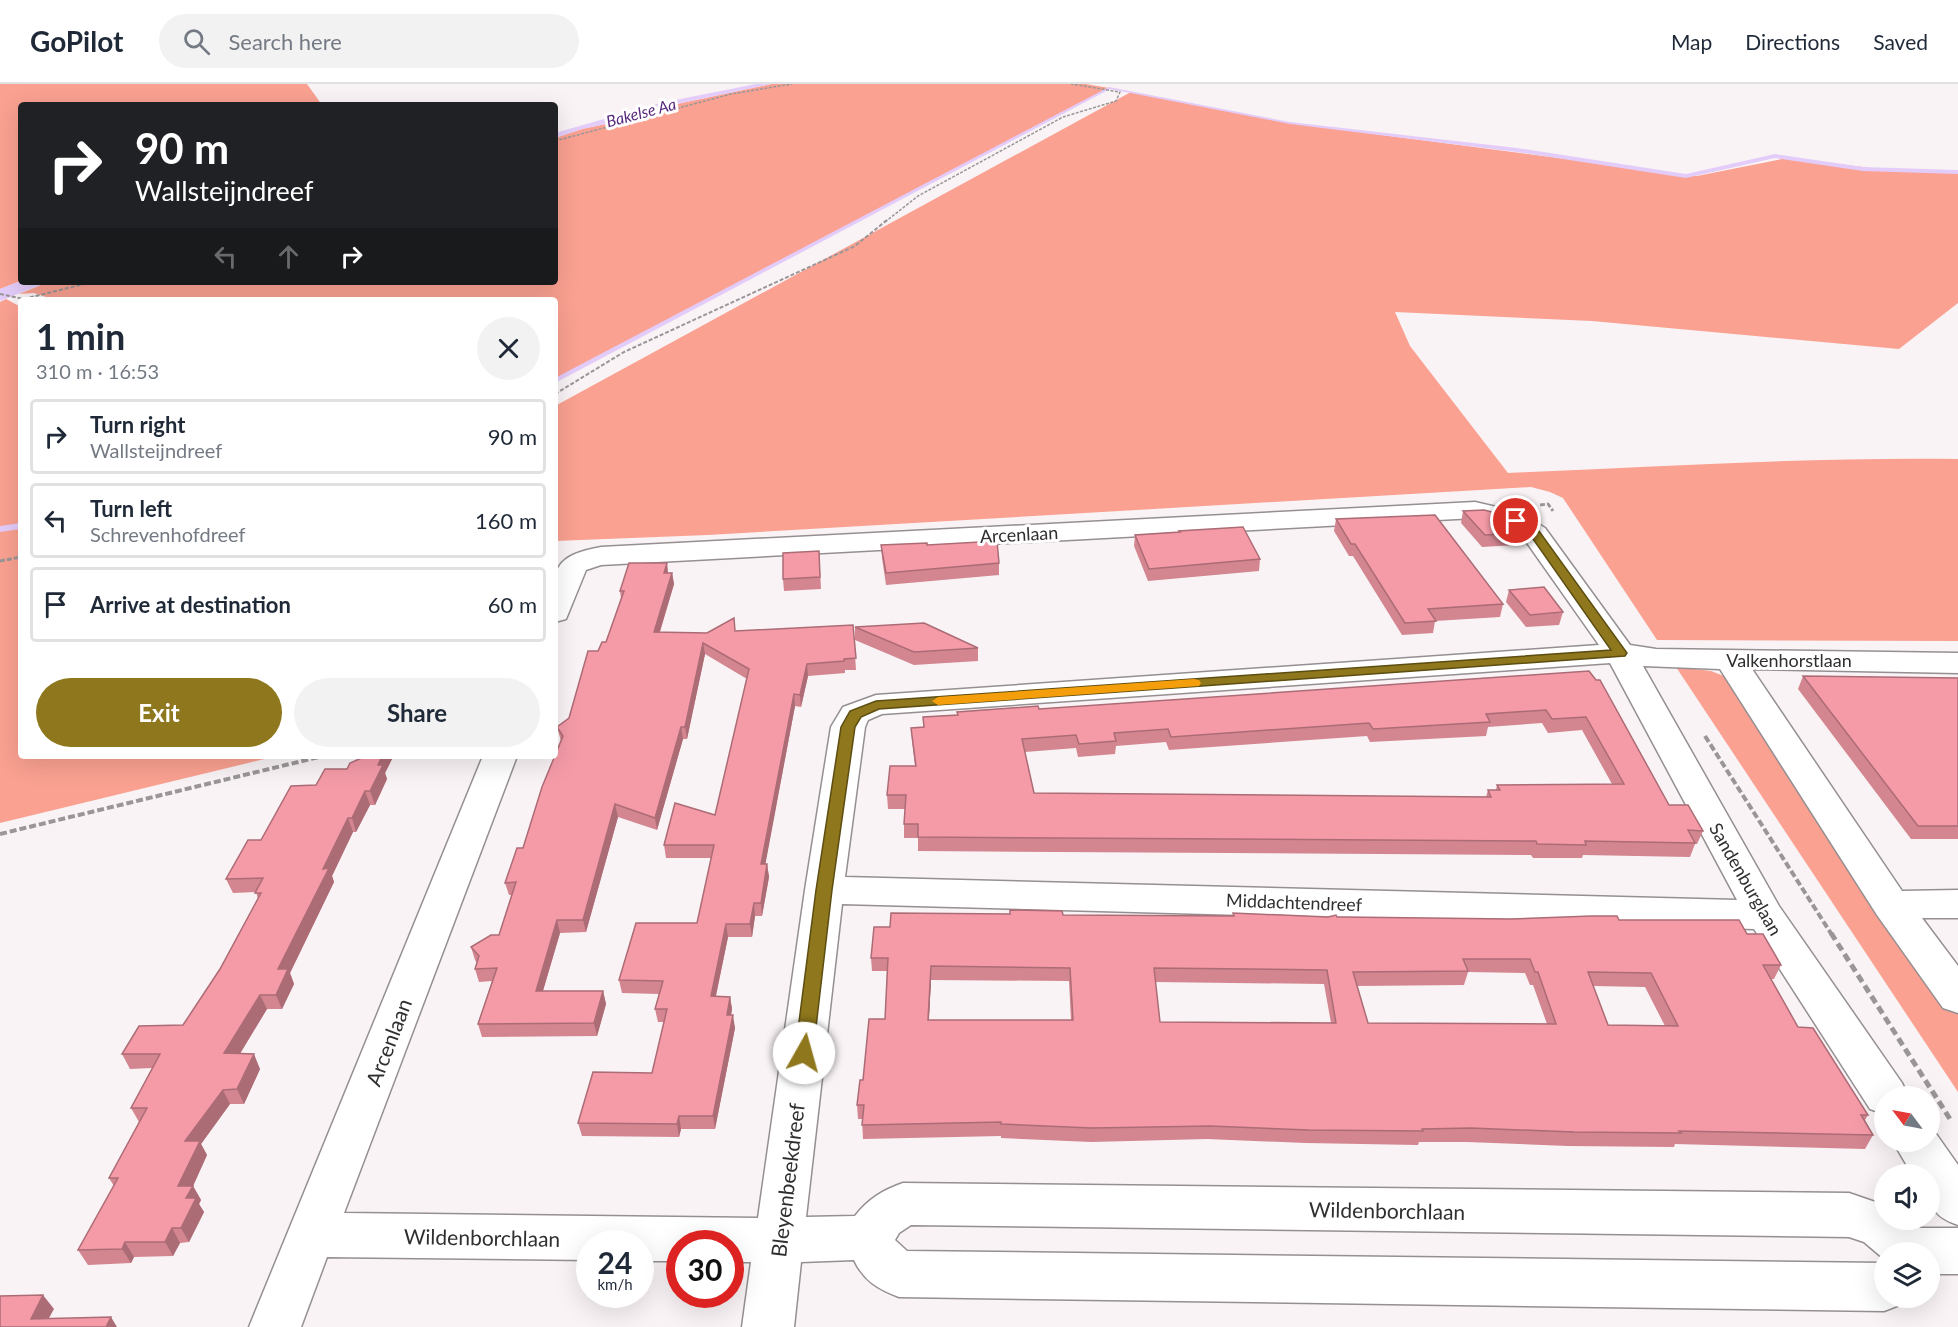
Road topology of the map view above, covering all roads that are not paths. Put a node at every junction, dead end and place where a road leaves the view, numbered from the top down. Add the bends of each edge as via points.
1 (1516, 521) joint
2 (558, 605) edge
3 (1620, 653) junction
4 (1730, 660) junction
5 (1958, 663) edge
6 (855, 714) joint
7 (499, 759) edge
8 (824, 890) junction
9 (1958, 904) edge
10 (1891, 905) junction
11 (1765, 915) junction
12 (1958, 997) edge
13 (1879, 1086) edge
14 (1923, 1152) edge
15 (1958, 1204) edge
16 (312, 1235) junction
17 (868, 1238) junction
18 (780, 1240) junction
19 (1889, 1242) edge
20 (1958, 1251) edge
21 (1940, 1255) edge
22 (1874, 1264) edge
23 (275, 1327) edge
24 (768, 1327) edge

1 - 2 street, Arcenlaan via 1475,510 602,556 573,566
1 - 3 street, Sandenburglaan via 1535,534
3 - 4 street, Valkenhorstlaan
3 - 6 street, Valkenhorstlaan via 876,705
3 - 11 street, Sandenburglaan
4 - 5 street, Valkenhorstlaan
4 - 10 street
6 - 8 street, Bleyenbeekdreef via 848,727
7 - 16 street, Arcenlaan
8 - 11 street, Middachtendreef
8 - 18 street, Bleyenbeekdreef
9 - 10 street
10 - 12 street
11 - 13 street, Sandenburglaan
14 - 15 street
16 - 18 street, Wildenborchlaan
16 - 23 street, Arcenlaan
17 - 18 street, Wildenborchlaan
17 - 19 street, Wildenborchlaan via 882,1218 903,1204 1849,1215 1881,1226
17 - 22 street via 879,1260 899,1274
18 - 24 street, Bleyenbeekdreef
20 - 21 street

